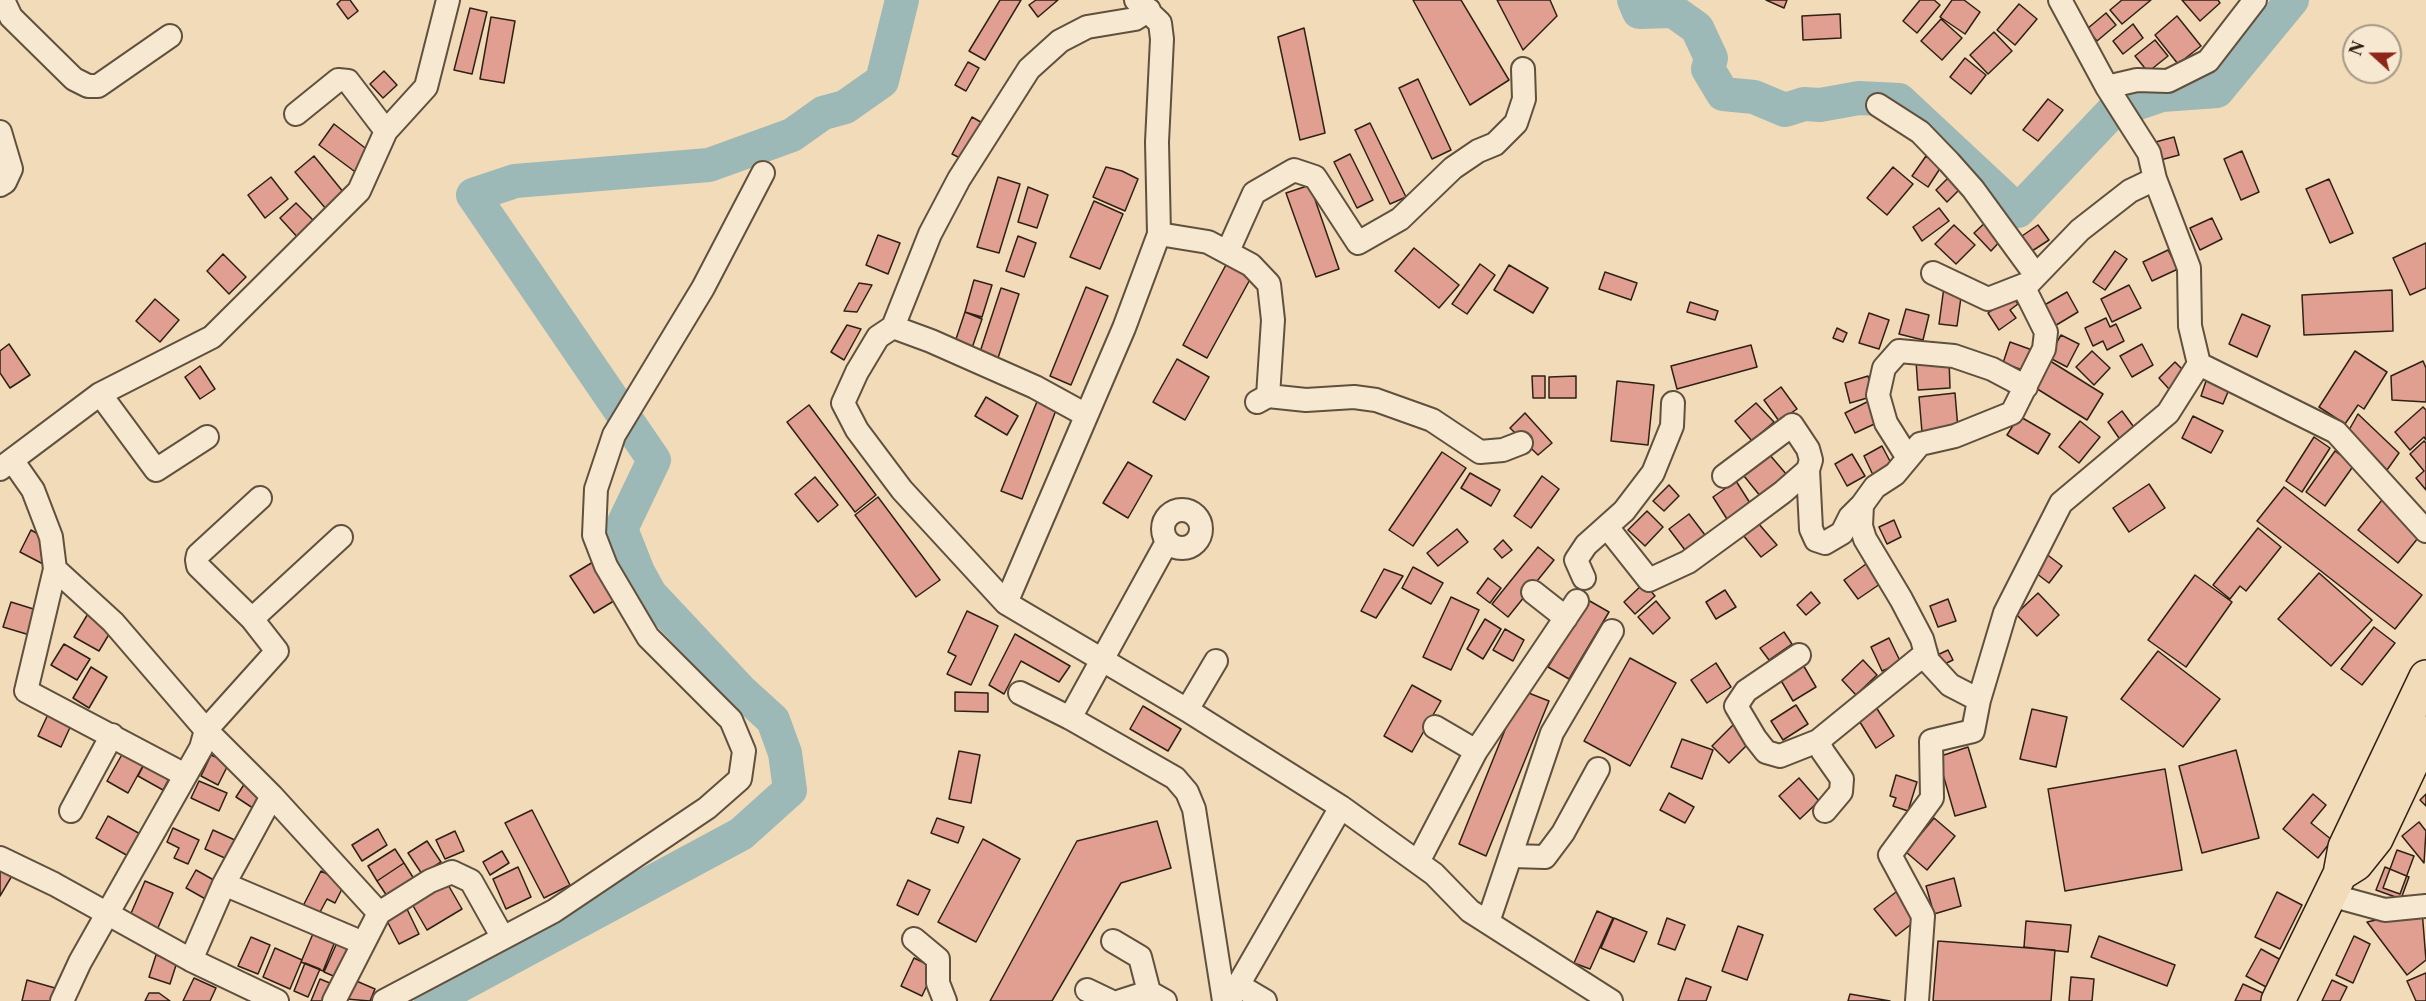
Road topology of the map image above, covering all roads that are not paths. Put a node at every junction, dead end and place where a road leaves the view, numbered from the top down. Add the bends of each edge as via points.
1 (448, 0) edge
2 (2060, 0) edge
3 (2255, 0) edge
4 (1142, 5) edge
5 (5, 13) edge
6 (170, 36) dead end
7 (1523, 69) dead end
8 (2106, 87) junction
9 (1878, 105) dead end
10 (296, 114) dead end
11 (386, 131) junction
12 (0, 132) edge
13 (763, 173) dead end
14 (2156, 179) junction
15 (0, 185) edge
16 (1159, 234) junction
17 (1228, 251) junction
18 (1933, 273) dead end
19 (2032, 278) junction
20 (893, 327) junction
21 (2199, 364) junction
22 (2026, 387) junction
23 (100, 394) junction
24 (1673, 403) dead end
25 (1086, 415) junction
26 (207, 437) dead end
27 (1521, 443) dead end
28 (1908, 458) junction
29 (6, 464) edge
30 (1808, 470) junction
31 (1724, 476) dead end
32 (260, 498) dead end
33 (1862, 505) junction
34 (1607, 527) junction
35 (2426, 531) edge
36 (341, 537) dead end
37 (1167, 542) dead end
38 (55, 569) junction
39 (1584, 578) dead end
40 (1533, 592) dead end
41 (1006, 603) junction
42 (252, 619) junction
43 (1612, 631) dead end
44 (1926, 652) junction
45 (1799, 655) dead end
46 (1101, 660) junction
47 (1216, 661) dead end
48 (2426, 677) edge
49 (1020, 693) dead end
50 (1979, 700) junction
51 (1187, 710) junction
52 (1071, 718) junction
53 (1436, 727) dead end
54 (206, 730) junction
55 (2426, 733) edge
56 (112, 735) junction
57 (1818, 741) junction
58 (1476, 751) junction
59 (1598, 769) dead end
60 (185, 775) junction
61 (272, 796) junction
62 (1341, 807) junction
63 (71, 811) dead end
64 (1825, 811) dead end
65 (1512, 856) junction
66 (0, 858) edge
67 (1418, 862) junction
68 (224, 884) junction
69 (2335, 884) junction
70 (2426, 906) edge
71 (107, 913) junction
72 (379, 913) junction
73 (1488, 922) junction
74 (503, 938) junction
75 (915, 939) dead end
76 (1113, 941) dead end
77 (363, 943) junction
78 (191, 960) junction
79 (1087, 990) dead end
80 (1157, 996) edge
81 (1230, 996) edge
82 (62, 1001) edge
83 (277, 1001) edge
84 (334, 1001) edge
85 (384, 1001) edge
86 (945, 1001) edge
87 (1110, 1001) edge
88 (1121, 1001) edge
89 (1265, 1001) edge
90 (1611, 1001) edge
91 (1917, 1001) edge
92 (2278, 1001) edge

1 - 11 street via 426,87
2 - 8 street
3 - 8 street via 2208,61 2168,81 2137,80
4 - 16 street via 1160,23 1162,39 1157,142
4 - 20 street via 1135,19 1087,27 1060,41 1029,69 930,234
5 - 6 street via 74,80 88,86 98,86
7 - 17 street via 1524,99 1516,123 1495,144 1453,168 1401,219 1358,243 1315,177 1294,170 1254,193
8 - 14 street via 2149,153
9 - 19 street via 1920,132 1949,162 1973,189
10 - 11 street via 338,80 348,81
11 - 23 street via 359,191 212,337
12 - 15 street via 11,169
13 - 74 street via 703,288 614,435 596,489 594,535 626,602 648,637 731,720 744,751 740,779 707,808 599,882
14 - 19 street via 2130,191 2105,210
14 - 21 street via 2189,268 2190,326
16 - 17 street via 1208,242
16 - 25 street
17 - 27 street via 1251,265 1269,284 1273,320 1262,399 1376,400 1432,420 1480,452
18 - 19 street via 1988,299
19 - 22 street via 2025,290 2046,332 2044,349
20 - 25 street via 1035,387
20 - 41 street via 878,337 843,403 857,430 902,490
21 - 35 street via 2336,432
21 - 50 street via 2168,413 2061,503 2005,613
22 - 28 street via 2012,413 1964,433 1920,444
22 - 28 street via 1992,369 1954,356 1899,351 1884,368 1878,394 1886,423
23 - 26 street via 156,470
23 - 29 street
24 - 34 street via 1672,426 1653,473
25 - 41 street
28 - 33 street via 1895,474 1875,487
29 - 38 street via 33,490 51,537
30 - 31 street via 1808,449 1792,425
30 - 33 street via 1811,529 1816,540 1826,543 1842,533
30 - 34 street via 1688,562 1649,580
32 - 42 street via 197,560 198,566
33 - 44 street via 1865,539 1901,599
34 - 39 street via 1576,560
36 - 42 street
37 - 46 street
38 - 54 street via 113,622
38 - 56 street via 26,691
40 - 58 street via 1571,610
41 - 46 street
42 - 54 street via 277,651
43 - 65 street via 1552,733
44 - 50 street via 1928,661 1950,685
44 - 57 street
45 - 57 street via 1746,691 1736,706 1766,752 1780,756
46 - 51 street
46 - 52 street
47 - 51 street
48 - 69 highway via 2345,847
49 - 52 street
50 - 91 street via 1973,731 1930,741 1932,798 1890,855 1923,916
51 - 62 street
52 - 81 street via 1175,778 1186,792 1194,809
53 - 58 street
54 - 60 street via 201,748
54 - 61 street
55 - 69 highway via 2376,839
56 - 60 street
56 - 63 street
57 - 64 street via 1842,779 1841,792
58 - 67 street
59 - 65 street via 1563,833 1545,857
60 - 71 street
61 - 68 street
61 - 72 street
62 - 67 street
62 - 81 street
65 - 73 street
66 - 71 street
67 - 73 street via 1470,911
68 - 77 street
68 - 78 street
69 - 70 street via 2385,910
69 - 92 highway
71 - 78 street
71 - 82 street
72 - 74 street via 452,872 471,881
72 - 77 street
73 - 90 street
74 - 85 street
75 - 86 street via 938,959 938,983
76 - 80 street via 1140,957
77 - 84 street
78 - 83 street
79 - 87 street
80 - 88 street
81 - 89 street

